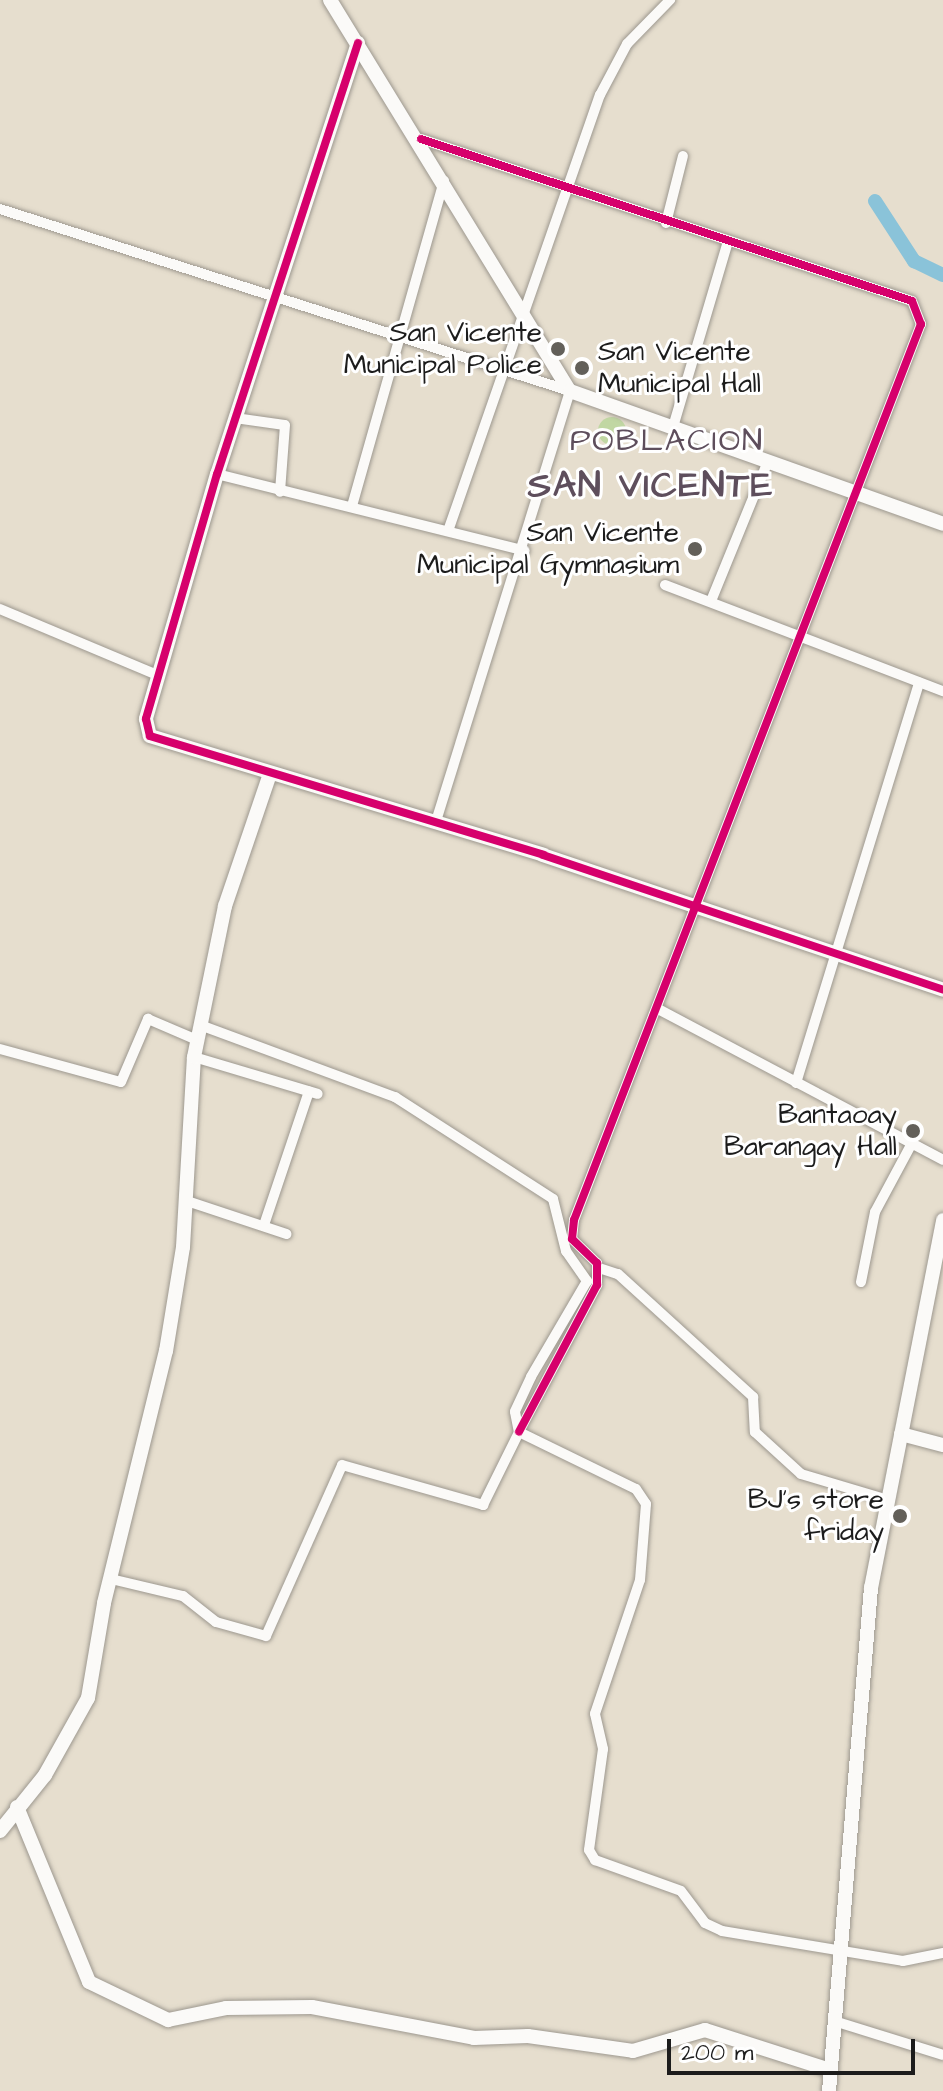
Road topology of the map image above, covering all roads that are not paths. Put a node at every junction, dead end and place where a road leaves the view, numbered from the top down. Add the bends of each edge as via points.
1 (330, 0) edge
2 (670, 0) edge
3 (358, 43) junction
4 (421, 139) junction
5 (683, 156) dead end
6 (445, 179) junction
7 (569, 191) junction
8 (0, 209) edge
9 (666, 223) junction
10 (728, 241) junction
11 (275, 295) junction
12 (522, 311) junction
13 (398, 334) junction
14 (501, 371) junction
15 (570, 391) junction
16 (235, 418) junction
17 (673, 427) junction
18 (768, 461) junction
19 (217, 474) junction
20 (280, 492) junction
21 (860, 494) junction
22 (352, 506) junction
23 (943, 524) edge
24 (448, 531) junction
25 (525, 551) junction
26 (665, 585) dead end
27 (711, 601) junction
28 (0, 609) edge
29 (804, 637) junction
30 (159, 676) junction
31 (919, 682) junction
32 (943, 691) edge
33 (269, 777) junction
34 (436, 822) junction
35 (699, 911) junction
36 (836, 956) junction
37 (943, 990) edge
38 (660, 1010) junction
39 (199, 1032) junction
40 (0, 1049) edge
41 (194, 1057) junction
42 (796, 1083) junction
43 (911, 1145) junction
44 (943, 1160) edge
45 (184, 1200) junction
46 (943, 1220) edge
47 (264, 1225) junction
48 (286, 1234) dead end
49 (599, 1268) junction
50 (861, 1282) dead end
51 (519, 1432) junction
52 (901, 1434) junction
53 (943, 1445) edge
54 (888, 1500) junction
55 (111, 1579) junction
56 (17, 1807) junction
57 (0, 1831) edge
58 (840, 1948) junction
59 (943, 1953) edge
60 (834, 2021) junction
61 (943, 2055) edge
62 (830, 2070) junction
63 (829, 2091) edge

1 - 3 street
2 - 7 street via 614,65
3 - 4 street
3 - 11 street
4 - 6 street
4 - 7 street
5 - 9 street
6 - 12 street
6 - 13 street
7 - 9 street
7 - 12 street
8 - 11 street
9 - 10 street
10 - 17 street
10 - 21 street via 912,301 919,310 921,324
11 - 13 street
11 - 16 street
12 - 14 street
12 - 15 street
13 - 14 street
13 - 22 street
14 - 15 street
14 - 24 street
15 - 17 street
15 - 25 street
16 - 19 street
16 - 20 street via 285,425
17 - 18 street
18 - 21 street
18 - 27 street
19 - 20 street
19 - 30 street
20 - 22 street
21 - 23 street
21 - 29 street
22 - 24 street
24 - 25 street
25 - 34 street
26 - 27 street
27 - 29 street
28 - 30 street
29 - 31 street
29 - 35 street
30 - 33 street via 146,719 150,736
31 - 32 street
31 - 36 street
33 - 34 street
33 - 39 street via 231,882
34 - 35 street
35 - 36 street
35 - 38 street
36 - 37 street
36 - 42 street
38 - 42 street
38 - 49 street via 571,1230 578,1250
39 - 40 street via 148,1019 117,1082
39 - 41 street
39 - 51 street via 395,1097 553,1199 566,1251 587,1281 515,1412
41 - 45 street
41 - 47 street via 313,1092
42 - 43 street
43 - 44 street
43 - 50 street via 875,1212
45 - 47 street
45 - 55 street via 166,1351
46 - 52 street
47 - 48 street
49 - 51 street
49 - 54 street via 618,1274 753,1397 755,1432 801,1474
51 - 55 street via 483,1505 342,1465 266,1636 216,1622 183,1596
51 - 58 street via 636,1489 646,1504 640,1580 595,1714 603,1749 591,1854 681,1891 712,1928
52 - 53 street
52 - 54 street
54 - 58 street via 860,1679
55 - 56 street via 82,1715
56 - 57 street
56 - 62 street via 89,1982 168,2020 226,2008 312,2007 474,2038 528,2036 633,2051 705,2030
58 - 59 street via 903,1961
58 - 60 street
60 - 61 street
60 - 62 street
62 - 63 street

